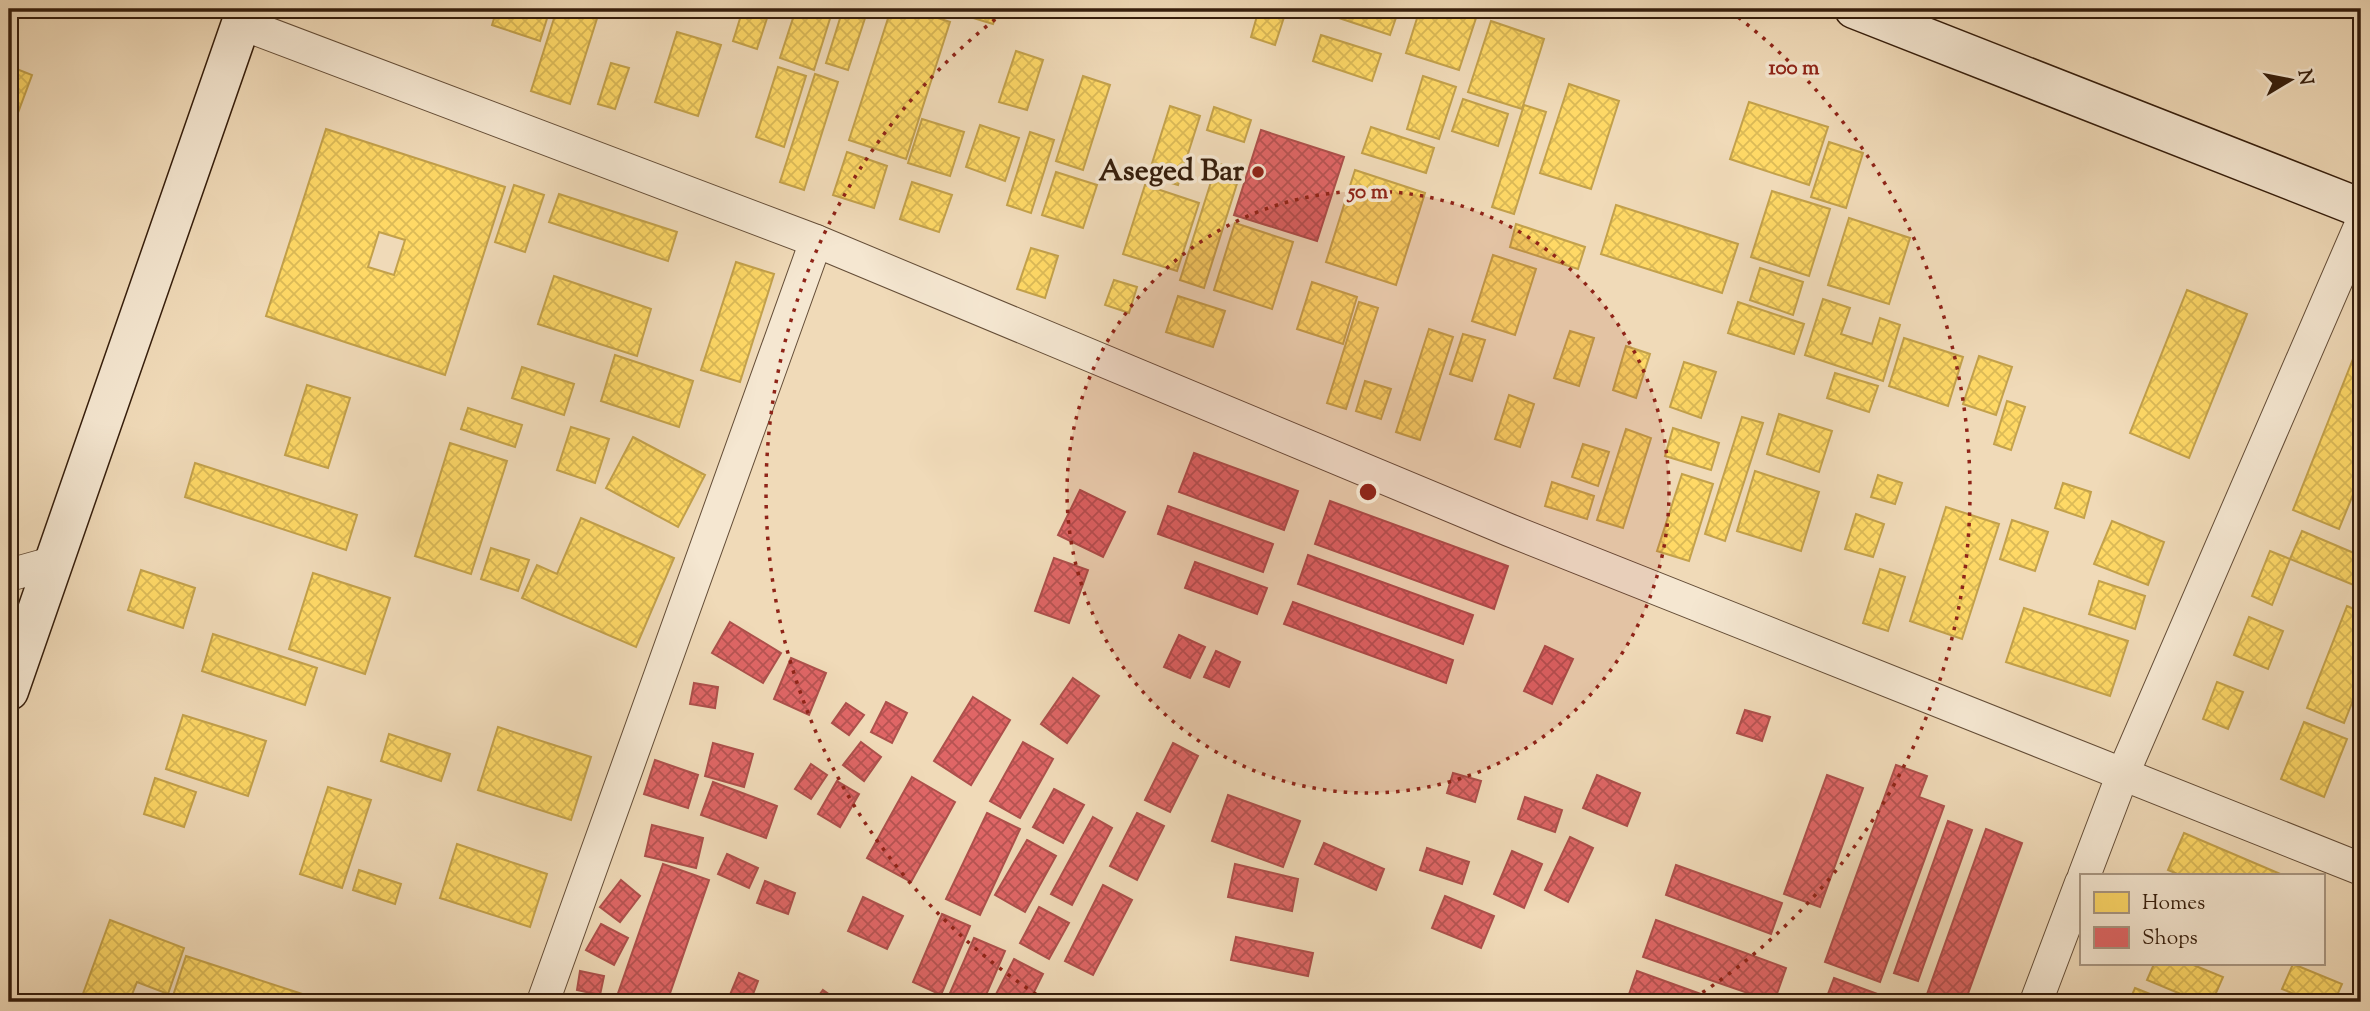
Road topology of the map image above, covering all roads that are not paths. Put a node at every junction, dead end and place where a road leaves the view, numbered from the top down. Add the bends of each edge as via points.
1 (1854, 9) edge
2 (243, 16) edge
3 (2361, 208) edge
4 (2361, 224) edge
5 (817, 241) junction
6 (52, 564) junction
7 (9, 575) edge
8 (9, 691) edge
9 (2122, 776) junction
10 (2361, 869) edge
11 (2085, 874) edge
12 (2080, 886) edge
13 (543, 1002) edge
14 (2036, 1002) edge

1 - 3 street
2 - 5 street
2 - 6 street
4 - 9 street
5 - 9 street via 1509,530
5 - 13 street
6 - 7 street
6 - 8 street
9 - 10 street
9 - 11 street
12 - 14 street

